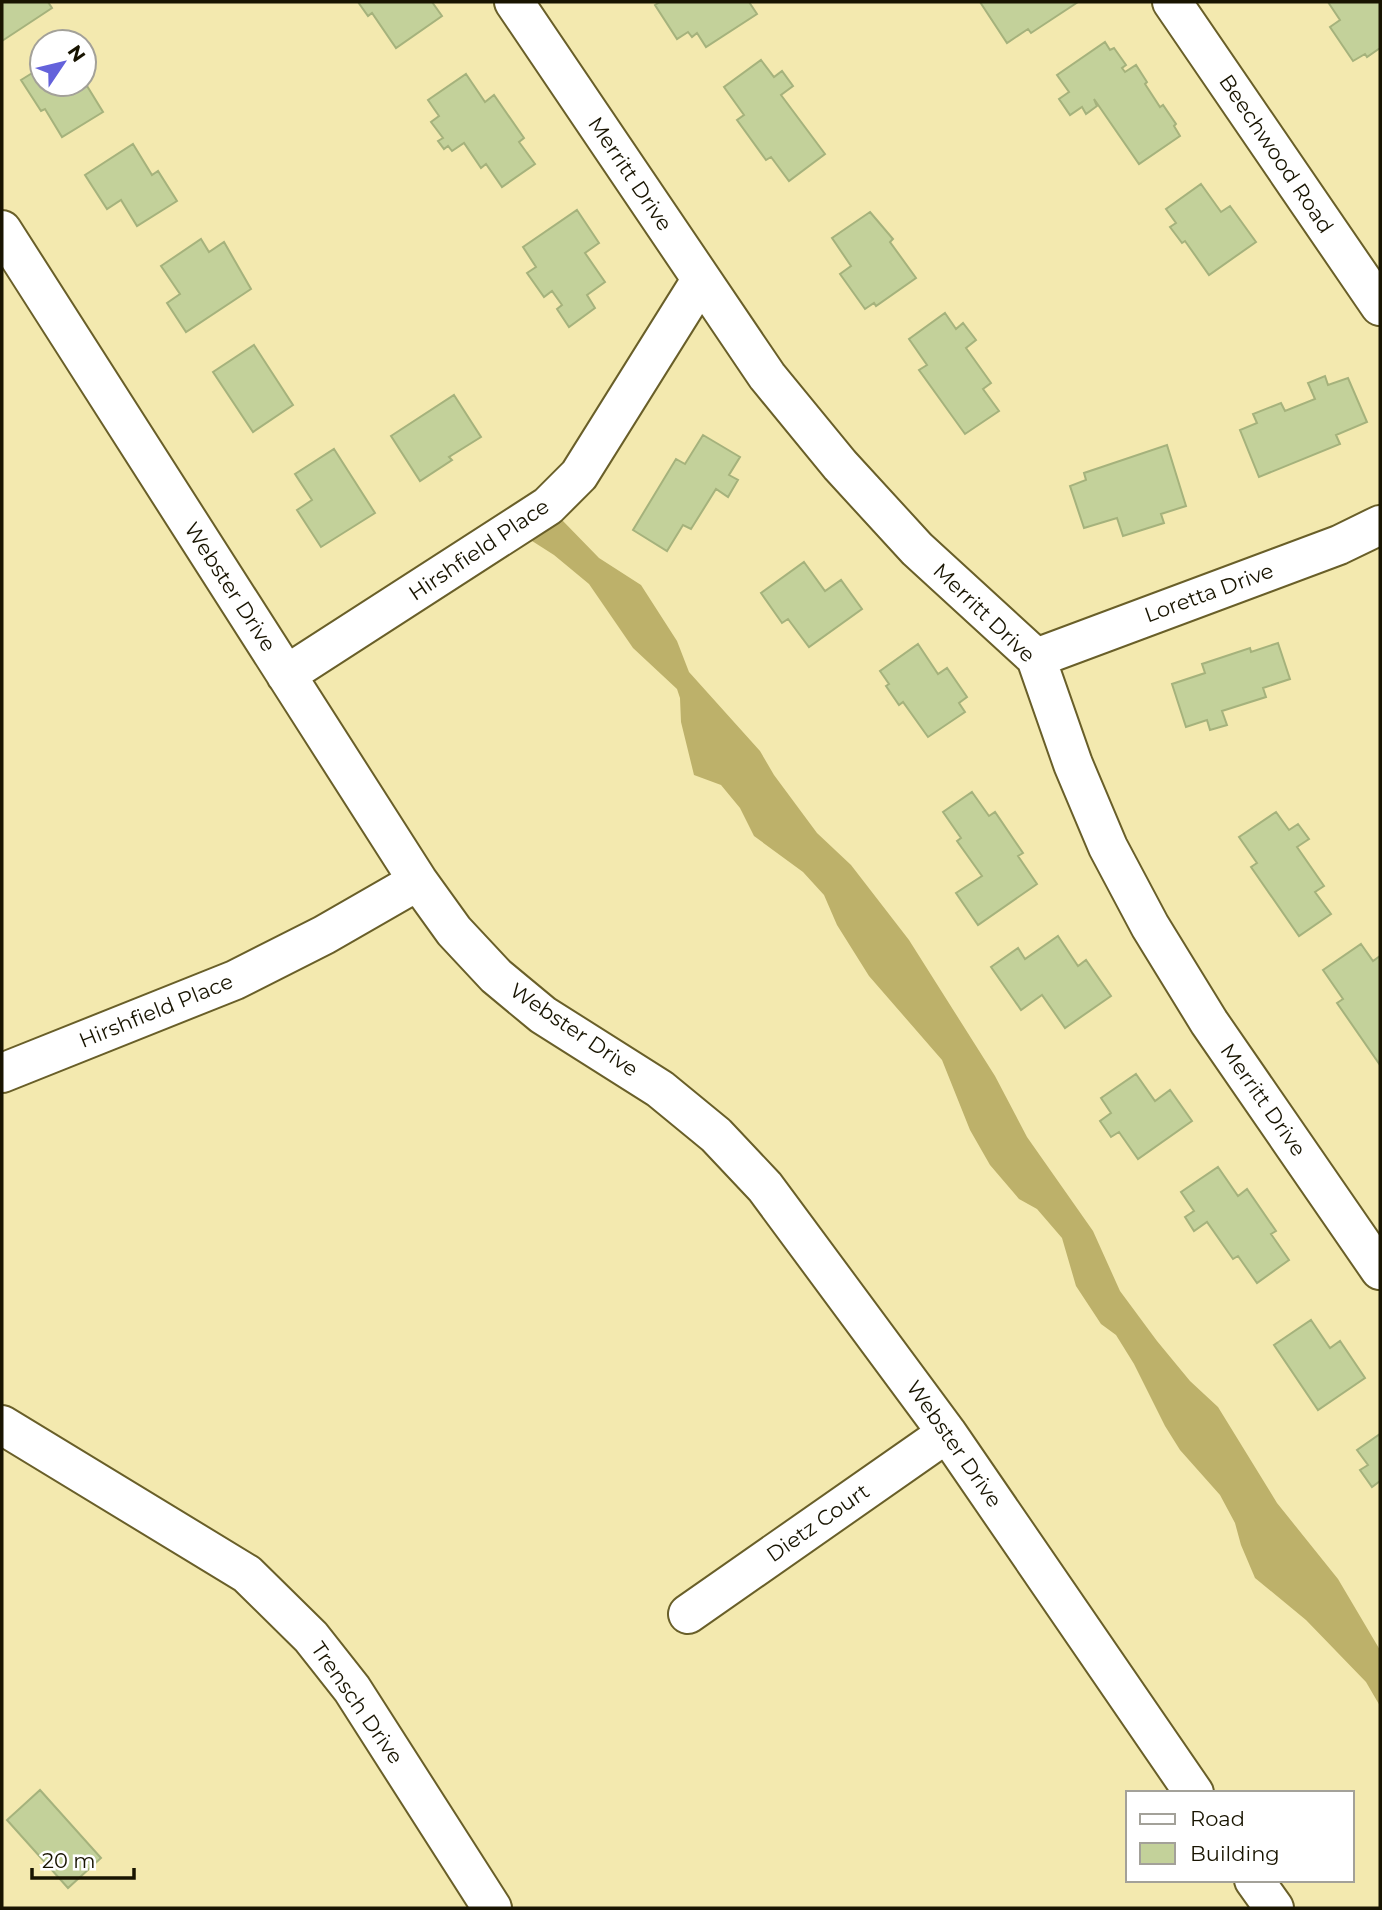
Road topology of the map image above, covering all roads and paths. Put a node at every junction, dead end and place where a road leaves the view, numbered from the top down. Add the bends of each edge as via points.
1 (514, 2) edge
2 (1172, 2) edge
3 (2, 230) edge
4 (701, 280) junction
5 (1380, 306) edge
6 (1380, 525) edge
7 (1036, 658) junction
8 (286, 675) junction
9 (418, 881) junction
10 (2, 1073) edge
11 (1380, 1270) edge
12 (2, 1425) edge
13 (947, 1433) junction
14 (688, 1614) dead end
15 (1193, 1791) edge
16 (1255, 1882) edge
17 (492, 1908) edge
18 (1273, 1908) edge

1 - 4 street, Merritt Drive
2 - 5 street, Beechwood Road
3 - 8 street, Webster Drive
4 - 7 street, Merritt Drive via 767,376 840,465 917,549
4 - 8 street, Hirshfield Place via 579,475 548,506
6 - 7 street, Loretta Drive via 1339,545
7 - 11 street, Merritt Drive via 1108,847 1150,926 1209,1022
8 - 9 street, Webster Drive
9 - 10 street, Hirshfield Place via 235,980
9 - 13 street, Webster Drive via 454,931 496,976 543,1015 660,1089 716,1135 765,1187
12 - 17 street, Trensch Drive via 247,1574 302,1628 352,1689
13 - 14 street, Dietz Court
13 - 15 street, Webster Drive
16 - 18 street

